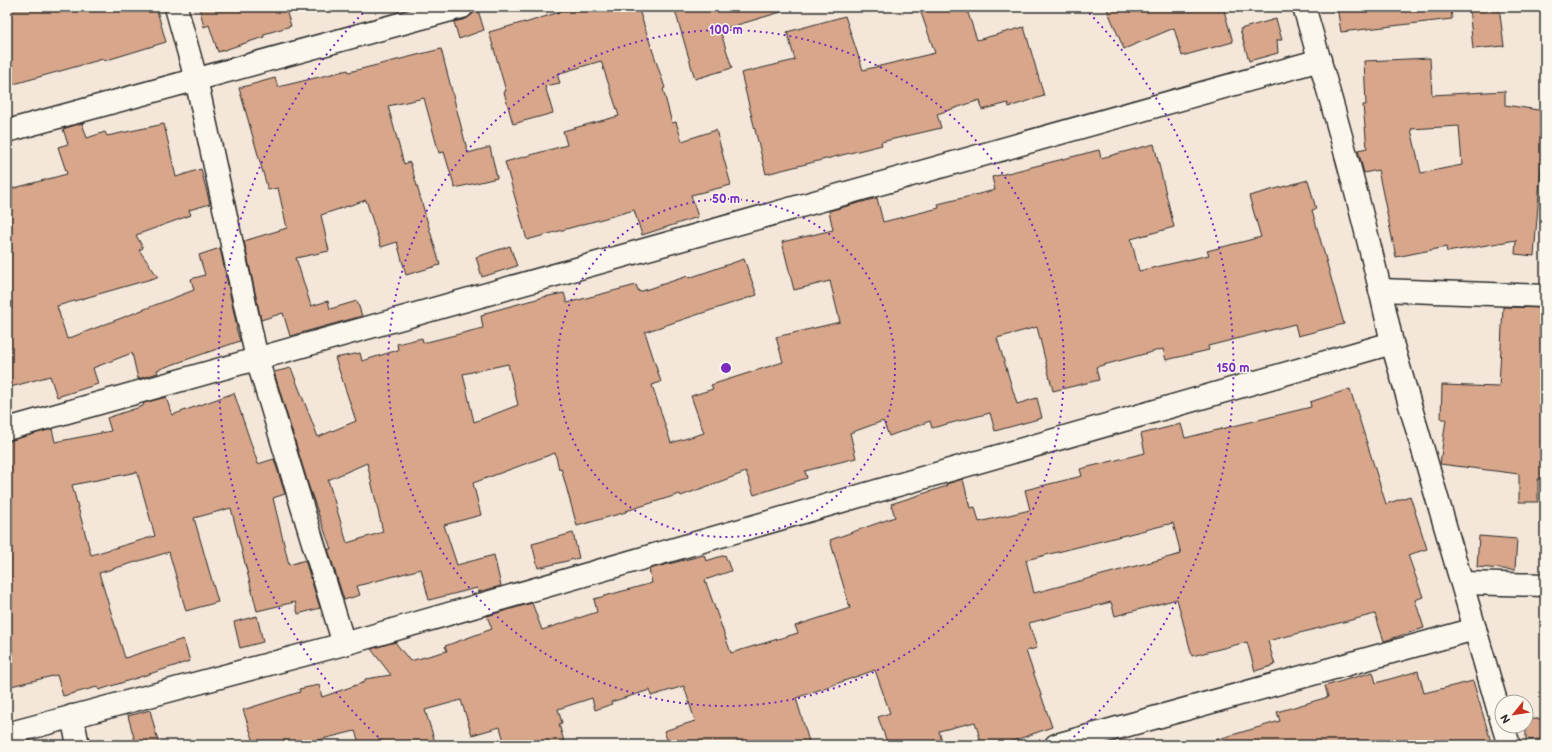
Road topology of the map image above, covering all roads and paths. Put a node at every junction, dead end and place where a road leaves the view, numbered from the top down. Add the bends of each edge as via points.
1 (176, 7) edge
2 (462, 7) edge
3 (1304, 7) edge
4 (1320, 60) junction
5 (196, 79) junction
6 (7, 131) edge
7 (1380, 290) junction
8 (1545, 296) edge
9 (1392, 343) junction
10 (257, 359) junction
11 (7, 429) edge
12 (1463, 583) junction
13 (1545, 585) edge
14 (1475, 629) junction
15 (344, 644) junction
16 (1494, 694) edge
17 (72, 716) junction
18 (7, 734) edge
19 (1506, 734) edge
20 (78, 745) edge
21 (1056, 745) edge
22 (1509, 745) edge

1 - 5 street
2 - 5 street
3 - 4 street
4 - 7 street
4 - 10 street
5 - 6 street
5 - 10 street
7 - 8 street
7 - 9 street
9 - 12 street
9 - 15 street
10 - 11 street
10 - 15 street
12 - 13 street
12 - 14 street
14 - 16 street
14 - 21 street
15 - 17 street
17 - 18 street
17 - 20 street
19 - 22 street

